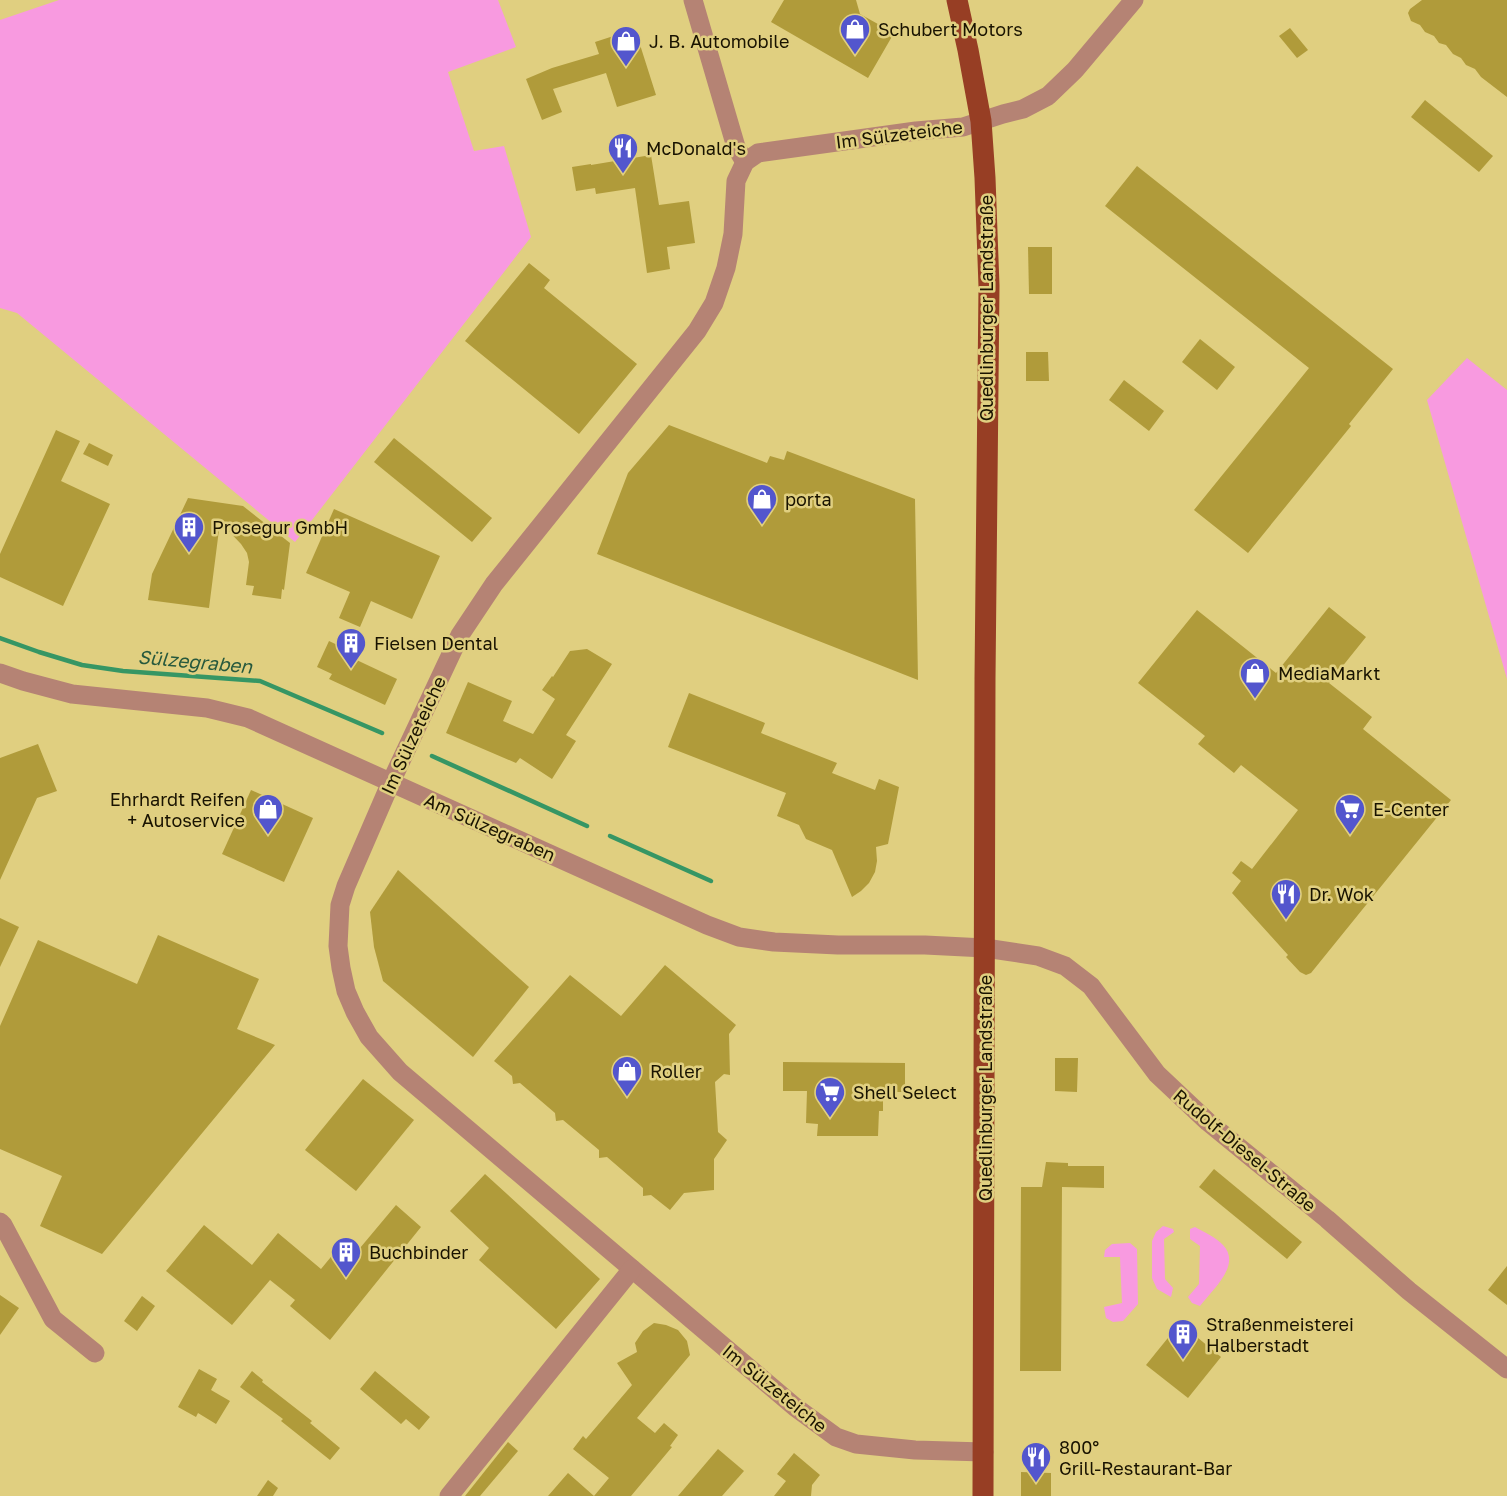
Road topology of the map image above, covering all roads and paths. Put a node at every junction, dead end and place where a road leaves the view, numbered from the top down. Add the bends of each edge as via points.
1 (693, 0) edge
2 (957, 0) edge
3 (1134, 0) edge
4 (981, 121) junction
5 (745, 162) junction
6 (0, 673) edge
7 (391, 782) junction
8 (985, 947) junction
9 (0, 1222) edge
10 (632, 1269) junction
11 (94, 1353) dead end
12 (1507, 1369) edge
13 (984, 1452) junction
14 (449, 1496) edge
15 (983, 1496) edge

1 - 5 street via 736,147
2 - 4 main road, Quedlinburger Landstraße
3 - 4 street, Im Sülzeteiche via 1048,96 1023,110
4 - 5 street, Im Sülzeteiche via 758,153
4 - 8 main road, Quedlinburger Landstraße via 989,286
5 - 7 street, Im Sülzeteiche via 736,181 733,234 714,303 672,364 494,584 467,624
6 - 7 street, Am Sülzegraben via 72,694 207,708 248,718
7 - 8 street, Am Sülzegraben via 739,937 788,944
7 - 10 street, Im Sülzeteiche via 340,905 341,968 355,1012 369,1037 400,1072
8 - 12 street, Rudolf-Diesel-Straße via 1045,958 1083,979 1183,1100
8 - 13 main road, Quedlinburger Landstraße
9 - 11 street via 53,1319
10 - 13 street, Im Sülzeteiche via 795,1407 844,1441
10 - 14 street
13 - 15 main road, Quedlinburger Landstraße

